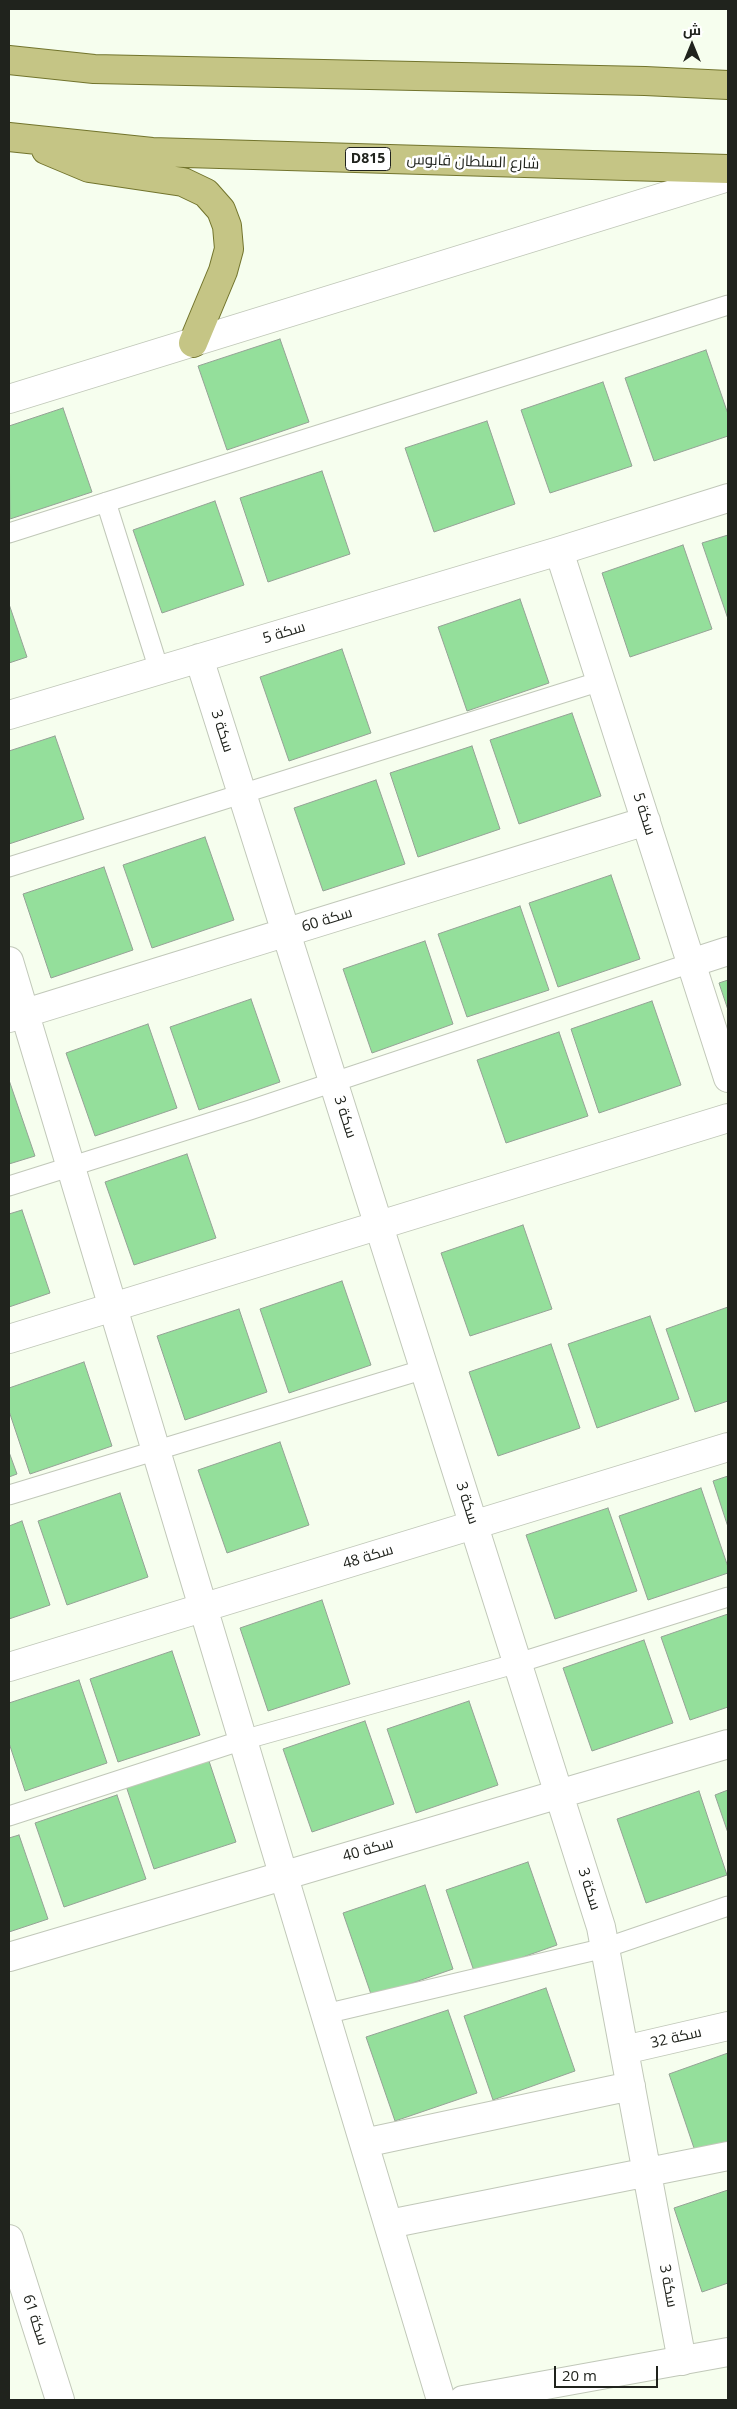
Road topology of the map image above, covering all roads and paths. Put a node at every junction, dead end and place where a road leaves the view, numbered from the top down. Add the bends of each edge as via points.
1 (9, 60) edge
2 (728, 85) edge
3 (19, 139) edge
4 (728, 169) edge
5 (728, 177) edge
6 (728, 305) edge
7 (193, 343) junction
8 (9, 399) edge
9 (728, 498) edge
10 (106, 502) junction
11 (9, 533) edge
12 (559, 551) junction
13 (199, 658) junction
14 (159, 670) junction
15 (601, 681) junction
16 (9, 715) edge
17 (242, 794) junction
18 (646, 821) junction
19 (9, 867) edge
20 (286, 932) junction
21 (728, 951) edge
22 (9, 961) edge
23 (691, 963) junction
24 (17, 1016) edge
25 (728, 1078) edge
26 (333, 1081) junction
27 (728, 1118) edge
28 (70, 1166) junction
29 (9, 1186) edge
30 (379, 1225) junction
31 (113, 1307) junction
32 (9, 1339) edge
33 (424, 1369) junction
34 (728, 1447) edge
35 (156, 1451) junction
36 (9, 1495) edge
37 (474, 1525) junction
38 (728, 1597) edge
39 (203, 1608) junction
40 (518, 1664) junction
41 (9, 1667) edge
42 (243, 1740) junction
43 (728, 1744) edge
44 (559, 1794) junction
45 (9, 1816) edge
46 (283, 1875) junction
47 (728, 1906) edge
48 (605, 1948) junction
49 (9, 1956) edge
50 (326, 2014) junction
51 (728, 2026) edge
52 (624, 2050) junction
53 (631, 2086) junction
54 (364, 2143) junction
55 (728, 2156) edge
56 (647, 2173) junction
57 (389, 2224) junction
58 (9, 2239) edge
59 (728, 2352) edge
60 (682, 2361) junction
61 (60, 2400) edge
62 (441, 2400) edge
63 (463, 2400) edge

1 - 2 main road via 94,69
3 - 4 main road, شارع السلطان قابوس / D815 via 152,152
3 - 7 main road via 89,168 183,182 206,193 221,210 227,226 229,249
5 - 7 street
6 - 10 lane
7 - 8 street
9 - 12 street, سكة 5
10 - 11 lane
10 - 14 lane
12 - 13 street, سكة 5
12 - 15 street, سكة 5
13 - 14 street, سكة 5
13 - 17 street, سكة 3
14 - 16 street, سكة 5
15 - 17 lane
15 - 18 street, سكة 5
17 - 19 lane
17 - 20 street, سكة 3
18 - 20 street, سكة 60
18 - 23 street, سكة 5
20 - 24 street, سكة 60
20 - 26 street, سكة 3
21 - 23 street
22 - 24 street
23 - 25 street, سكة 5
23 - 26 lane
24 - 28 street
26 - 28 lane
26 - 30 street, سكة 3
27 - 30 street
28 - 29 lane
28 - 31 street
30 - 31 street
30 - 33 street, سكة 3
31 - 32 street
31 - 35 street
33 - 35 lane
33 - 37 street, سكة 3
34 - 37 street, سكة 48
35 - 36 lane
35 - 39 street
37 - 39 street, سكة 48
37 - 40 street, سكة 3
38 - 40 lane
39 - 41 street, سكة 48
39 - 42 street
40 - 42 lane
40 - 44 street, سكة 3
42 - 45 lane
42 - 46 street
43 - 44 street, سكة 40
44 - 46 street, سكة 40
44 - 48 street, سكة 3
46 - 49 street, سكة 40
46 - 50 street
47 - 48 lane
48 - 50 lane
48 - 52 street, سكة 3
50 - 54 street
51 - 52 street, سكة 32
52 - 53 street, سكة 3
53 - 54 street
53 - 56 street, سكة 3
54 - 57 street
55 - 56 street
56 - 57 street
56 - 60 street, سكة 3
57 - 62 street
58 - 61 street, سكة 61
59 - 60 street
60 - 63 street

